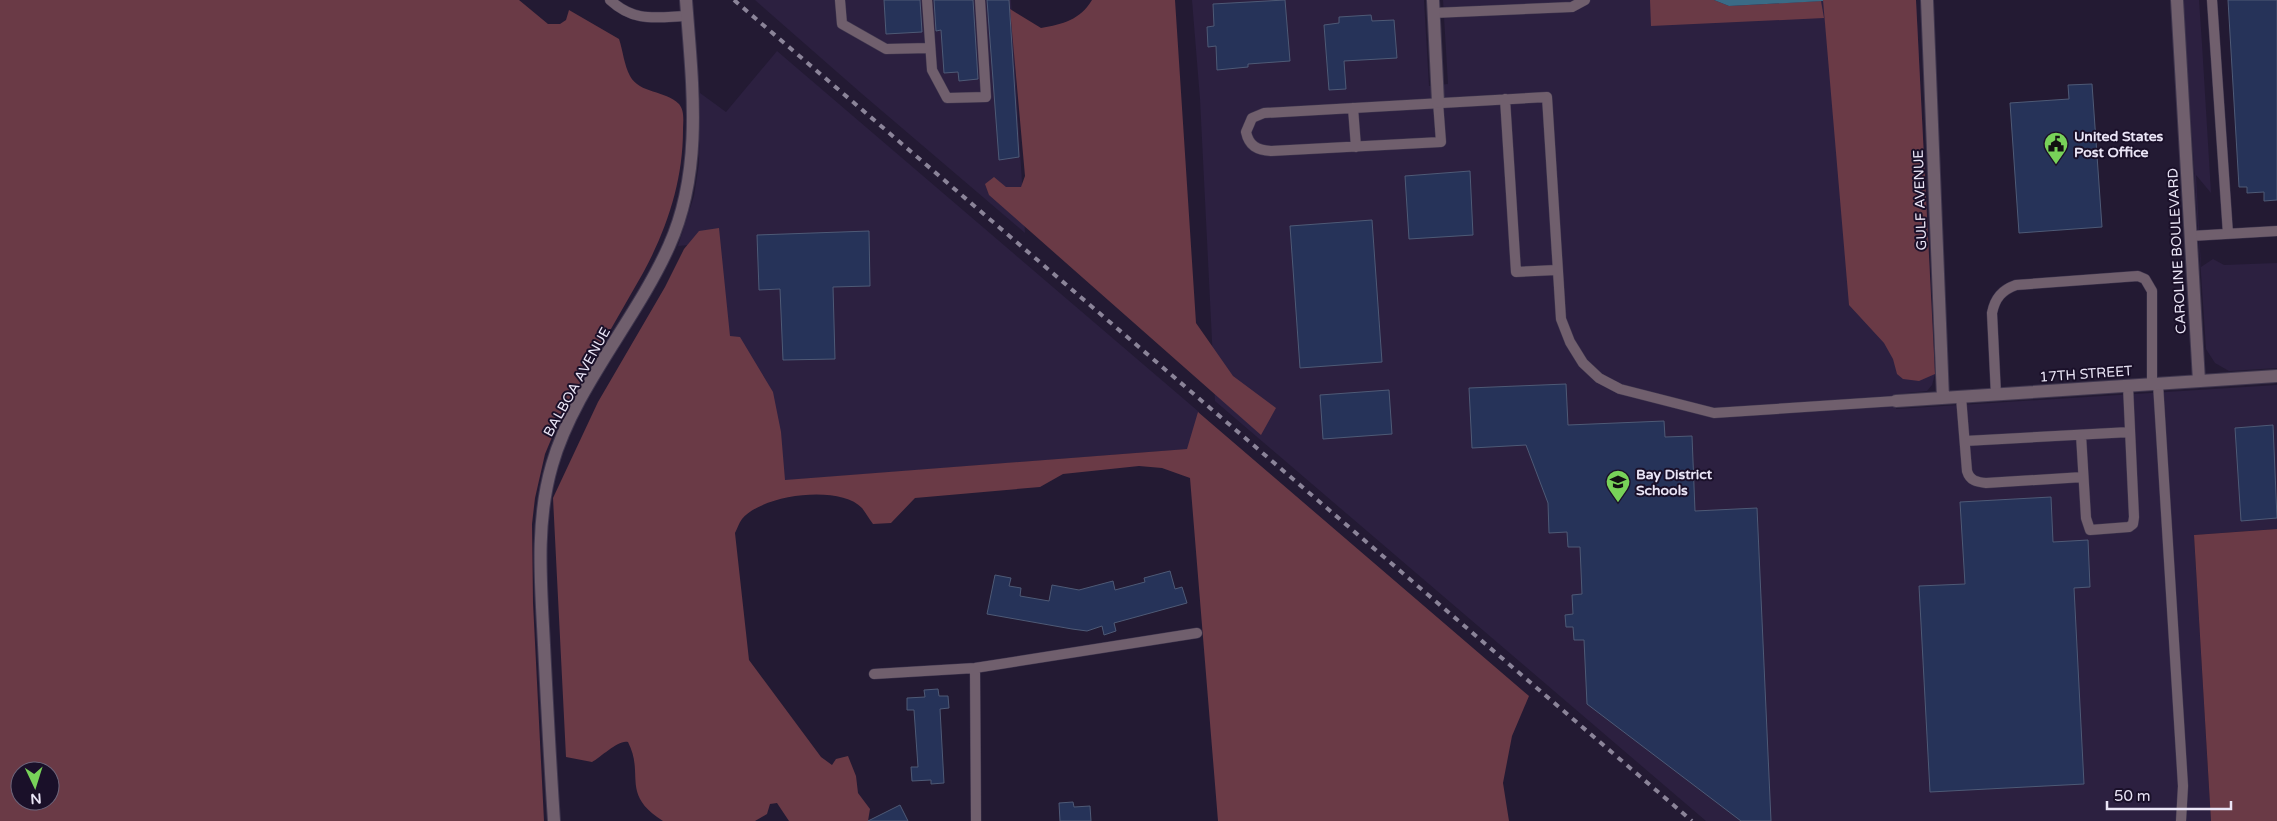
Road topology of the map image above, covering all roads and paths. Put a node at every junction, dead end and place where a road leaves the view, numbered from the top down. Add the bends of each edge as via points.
1 (610, 0) edge
2 (686, 0) edge
3 (840, 0) edge
4 (927, 0) edge
5 (980, 0) edge
6 (1585, 0) edge
7 (1927, 0) edge
8 (2177, 0) edge
9 (2212, 0) edge
10 (1433, 6) edge
11 (687, 16) junction
12 (929, 48) junction
13 (1505, 99) junction
14 (1438, 102) junction
15 (1354, 108) junction
16 (1356, 147) junction
17 (2277, 232) edge
18 (2228, 234) junction
19 (2191, 236) junction
20 (1556, 270) junction
21 (2277, 376) edge
22 (2199, 381) junction
23 (2155, 384) junction
24 (2128, 386) junction
25 (1996, 395) junction
26 (1961, 397) junction
27 (1942, 398) junction
28 (1896, 401) joint
29 (2130, 432) junction
30 (2081, 435) junction
31 (1965, 441) junction
32 (2083, 477) junction
33 (1196, 633) dead end
34 (975, 668) junction
35 (874, 674) dead end
36 (554, 821) edge
37 (976, 821) edge
38 (2182, 821) edge

1 - 11 lane via 643,18
2 - 11 street, BALBOA AVENUE
3 - 12 lane via 842,24 886,49
4 - 12 lane
5 - 12 lane via 986,97 947,98 932,70
6 - 10 lane via 1572,7
7 - 27 street, GULF AVENUE
8 - 19 street, CAROLINE BOULEVARD
9 - 18 lane
10 - 14 street
11 - 36 street, BALBOA AVENUE via 692,147 689,182 680,216 670,246 655,274 568,425 552,464 544,501 541,590
13 - 14 lane
13 - 20 lane via 1516,272
13 - 20 lane via 1547,97
14 - 15 lane
14 - 16 lane via 1441,142
15 - 16 lane
15 - 16 lane via 1262,113 1250,120 1246,132 1253,146 1263,151
17 - 18 lane
18 - 19 lane
19 - 22 street, CAROLINE BOULEVARD
20 - 28 lane via 1558,307 1570,342 1590,370 1620,389 1714,413
21 - 22 street, 17TH STREET
22 - 23 street, 17TH STREET
23 - 24 street, 17TH STREET
23 - 25 lane via 2152,291 2145,279 2129,277 2016,285 2001,294 1992,313
23 - 38 lane via 2183,786
24 - 25 street, 17TH STREET
24 - 29 lane
25 - 26 street, 17TH STREET
26 - 27 street, 17TH STREET
26 - 31 lane
27 - 28 street, 17TH STREET
29 - 30 lane
29 - 32 lane via 2133,524 2122,529 2090,530
30 - 31 lane
30 - 32 lane
31 - 32 lane via 1967,471 1975,481
33 - 34 lane
34 - 35 lane
34 - 37 lane

